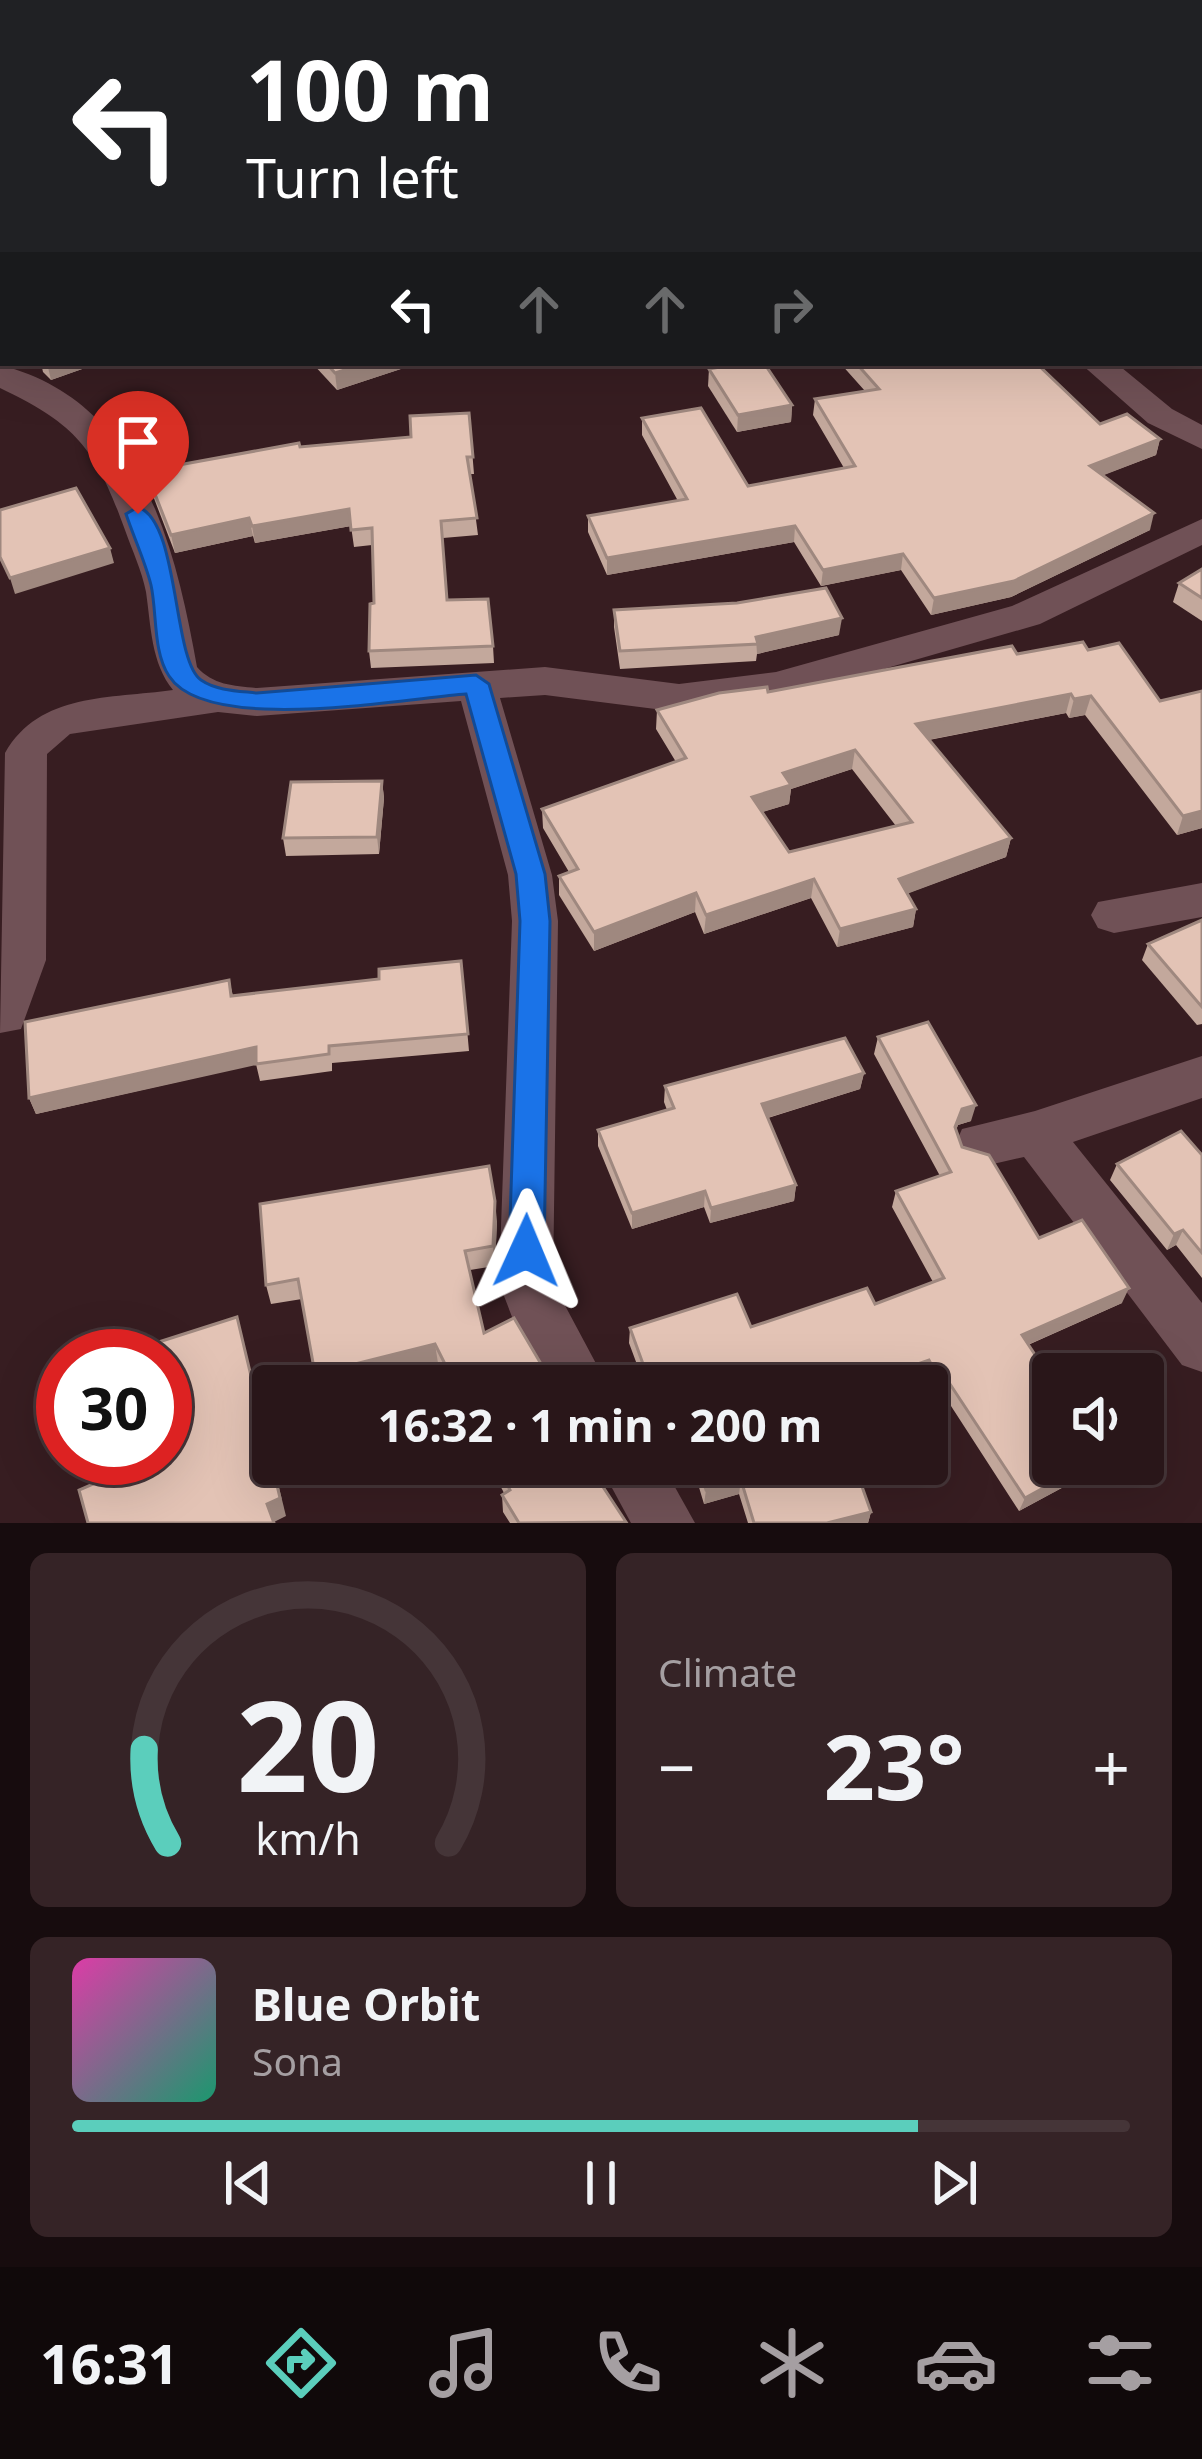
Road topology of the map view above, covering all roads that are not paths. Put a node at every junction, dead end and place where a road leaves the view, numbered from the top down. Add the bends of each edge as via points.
1 (1100, 366) edge
2 (0, 375) edge
3 (1202, 439) edge
4 (1202, 531) edge
5 (476, 684) junction
6 (218, 698) junction
7 (1202, 900) edge
8 (1114, 915) dead end
9 (4, 1015) dead end
10 (1202, 1077) edge
11 (1035, 1133) junction
12 (980, 1144) dead end
13 (1202, 1346) edge
14 (567, 1365) edge
15 (641, 1485) edge
16 (664, 1523) edge

1 - 3 street
2 - 6 street via 58,403 106,446 163,582 178,670
4 - 5 street via 1054,605 776,686 679,698 545,681
5 - 6 street via 257,702
5 - 14 street via 530,874 535,921 526,1283
6 - 9 street via 59,721 38,735 26,753 23,960
7 - 8 street
10 - 11 street
11 - 12 street
11 - 13 street
15 - 16 street

